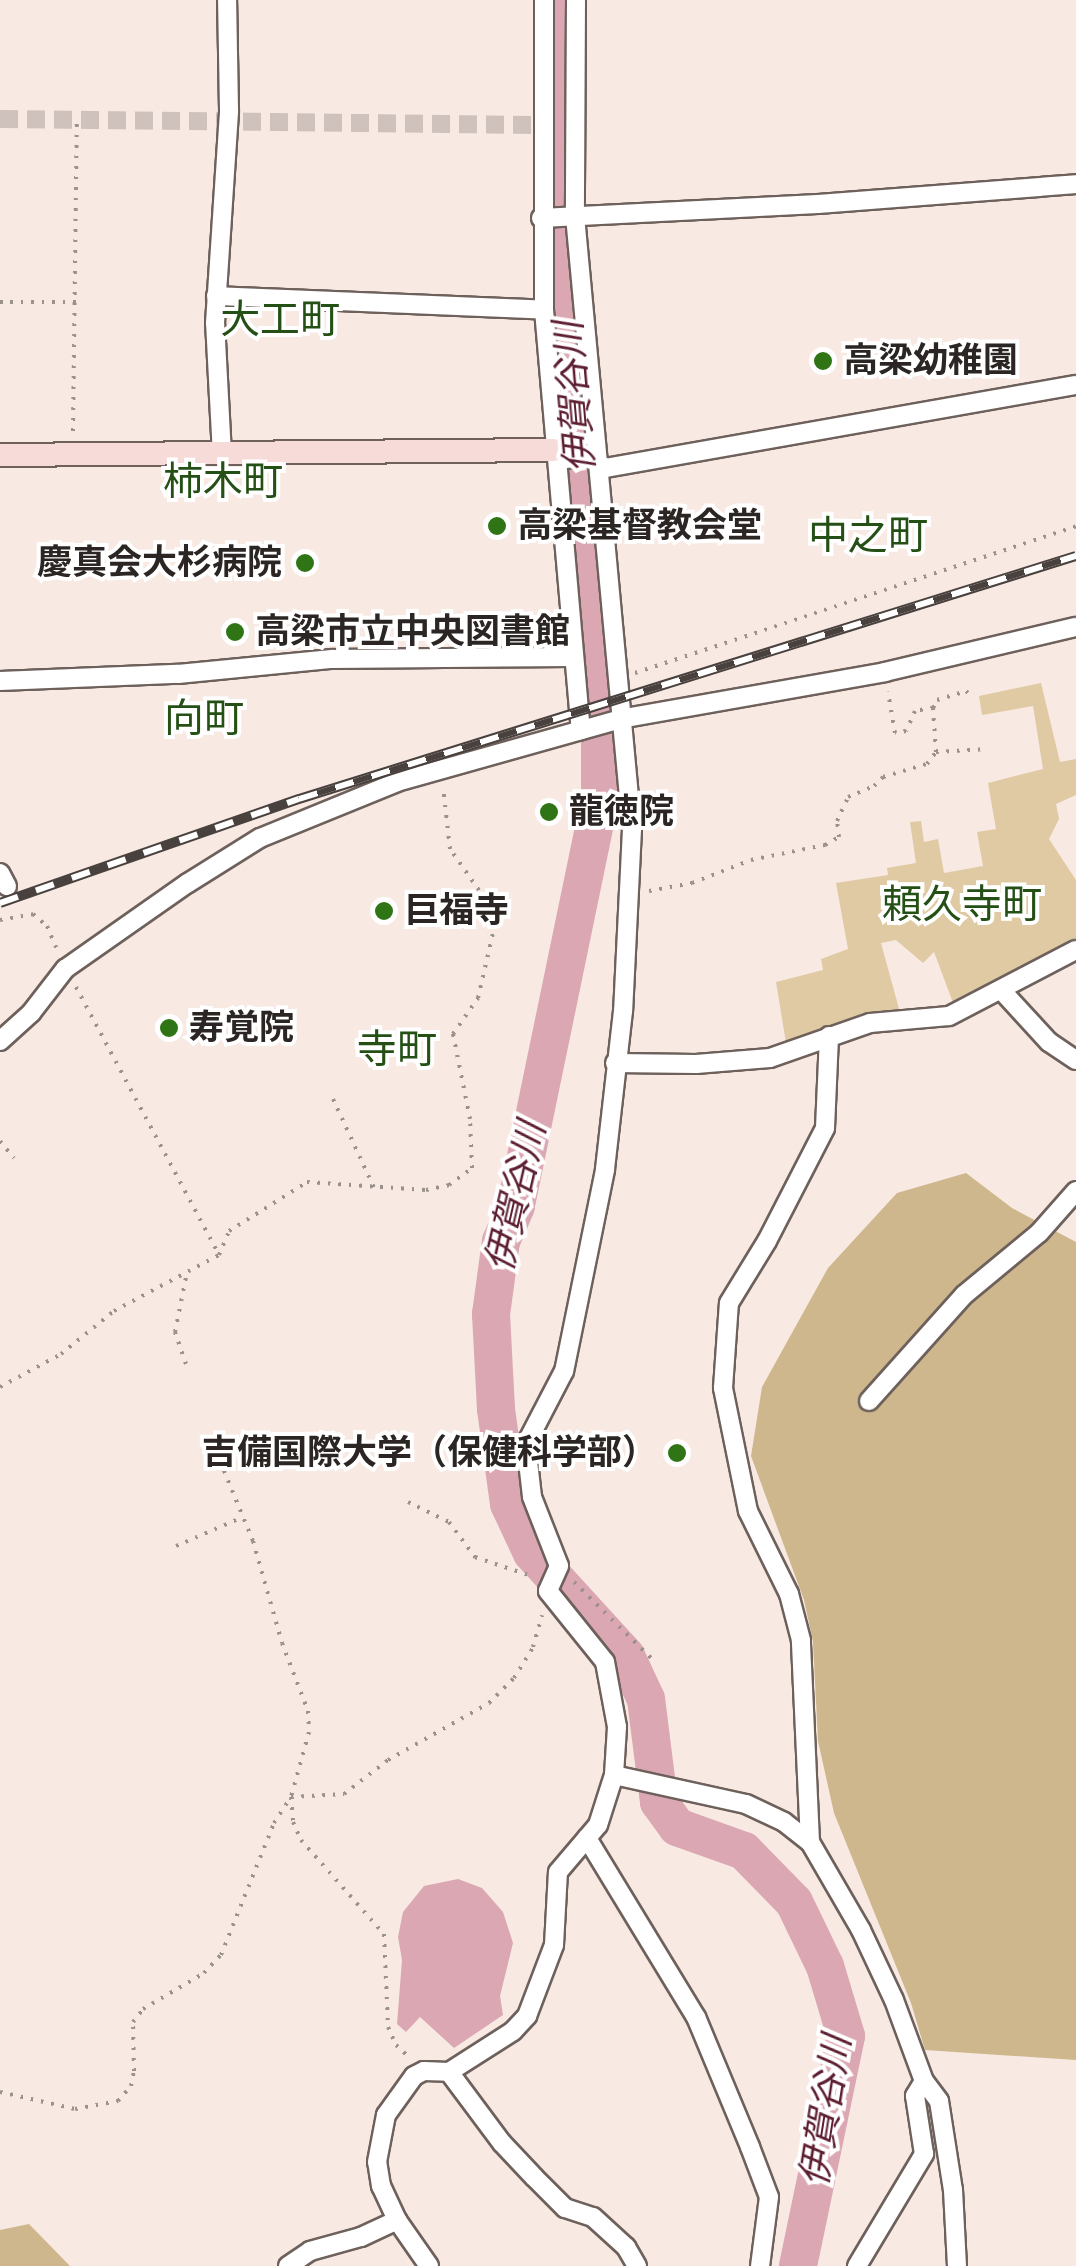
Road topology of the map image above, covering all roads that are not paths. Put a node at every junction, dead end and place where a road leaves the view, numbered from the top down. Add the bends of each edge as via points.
1 (227, 0) edge
2 (544, 0) edge
3 (576, 0) edge
4 (546, 47) junction
5 (574, 47) junction
6 (1076, 184) edge
7 (572, 216) junction
8 (545, 218) junction
9 (216, 296) junction
10 (544, 310) junction
11 (1076, 386) edge
12 (0, 455) edge
13 (222, 455) junction
14 (559, 455) junction
15 (592, 459) junction
16 (1076, 627) edge
17 (572, 656) junction
18 (0, 681) edge
19 (625, 718) junction
20 (583, 729) junction
21 (1076, 950) edge
22 (1003, 992) junction
23 (829, 1036) junction
24 (0, 1041) edge
25 (1076, 1060) edge
26 (615, 1062) junction
27 (1076, 1192) edge
28 (869, 1401) dead end
29 (620, 1777) junction
30 (587, 1838) junction
31 (810, 1842) junction
32 (448, 2072) junction
33 (924, 2082) junction
34 (397, 2220) junction
35 (288, 2266) edge
36 (429, 2266) edge
37 (637, 2266) edge
38 (760, 2266) edge
39 (857, 2266) edge
40 (957, 2266) edge

1 - 9 street via 229,110
2 - 4 street
3 - 5 street
4 - 5 street
4 - 8 street
5 - 7 street
6 - 7 street
7 - 8 street
7 - 15 street
8 - 10 street
9 - 10 street
9 - 13 street
10 - 14 street
11 - 15 street via 605,468
12 - 13 street
13 - 14 street
14 - 15 street
14 - 17 street
15 - 19 street
16 - 19 street via 884,672
17 - 18 street via 332,659
17 - 20 street
19 - 20 street
19 - 26 street via 632,830 624,1010
20 - 24 street via 441,766 260,838 65,969
21 - 22 street
22 - 23 street via 948,1016 870,1023
22 - 25 street via 1049,1042
23 - 26 street via 770,1058
23 - 31 street via 825,1128 729,1303 722,1388 748,1511 789,1594 801,1640
26 - 29 street via 583,1294 564,1371 526,1444 532,1497 559,1566 548,1591 605,1662
27 - 28 street via 1039,1233 964,1295
29 - 30 street
29 - 31 street via 746,1804
30 - 32 street via 558,1872 554,1945 527,2016
30 - 38 street via 696,2017 750,2147 769,2197
31 - 33 street via 861,1930
32 - 34 street via 414,2076 386,2116 378,2140 382,2186
32 - 37 street via 534,2177 565,2208 593,2217
33 - 39 street via 916,2096 924,2154
33 - 40 street via 939,2101
34 - 35 street via 310,2251
34 - 36 street

